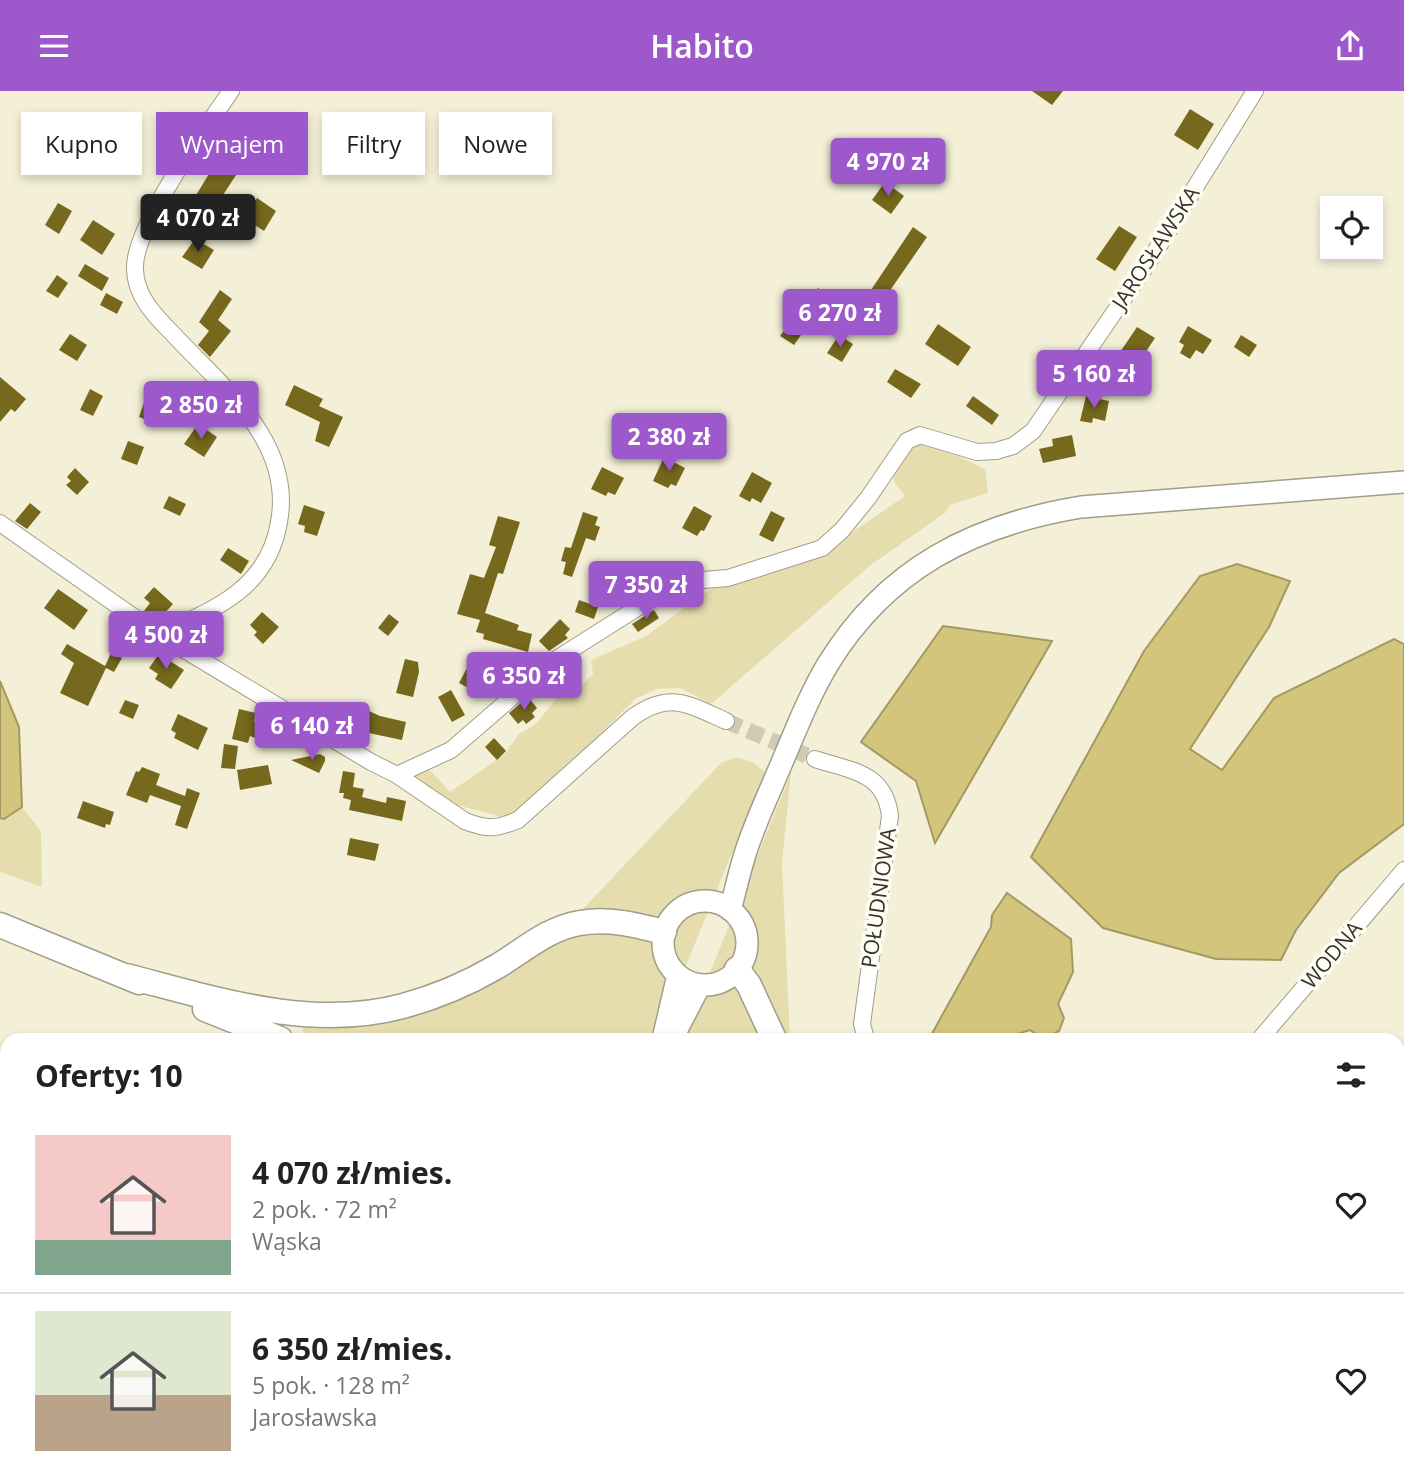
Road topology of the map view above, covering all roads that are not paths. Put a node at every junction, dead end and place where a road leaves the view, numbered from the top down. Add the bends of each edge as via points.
1 (231, 91) edge
2 (1255, 91) edge
3 (1404, 482) edge
4 (0, 523) edge
5 (158, 634) junction
6 (726, 721) tunnel mouth
7 (815, 759) tunnel mouth
8 (397, 775) junction
9 (1404, 870) edge
10 (720, 906) junction
11 (0, 925) edge
12 (664, 932) junction
13 (737, 969) junction
14 (678, 975) junction
15 (126, 976) junction
16 (701, 985) junction
17 (265, 1033) edge
18 (664, 1033) edge
19 (675, 1033) edge
20 (771, 1033) edge
21 (864, 1033) edge
22 (1265, 1033) edge

1 - 5 street via 144,231 134,264 136,282 161,322 254,421 278,469 283,502 268,559 247,586 218,607
2 - 8 street, JAROSŁAWSKA via 1150,260 1033,431 1013,446 996,451 977,452 919,435 907,440 868,498 822,548 660,594 555,660 452,750
3 - 10 main road via 1080,507 1016,520 953,546 897,584 836,652 808,700
4 - 5 street
5 - 8 street
6 - 8 street via 692,706 651,704 518,820 496,829 465,821
7 - 21 street, POŁUDNIOWA via 874,779 888,799 890,816
9 - 22 street, WODNA
10 - 12 main road via 687,905
10 - 13 main road via 741,922 747,938
11 - 15 main road
12 - 14 main road via 663,951
12 - 15 main road via 631,923 578,923 555,930 475,979 439,995 401,1007 355,1013 271,1011
13 - 16 main road via 724,980
13 - 20 main road
14 - 16 main road
14 - 18 main road
15 - 17 main road
16 - 19 main road

